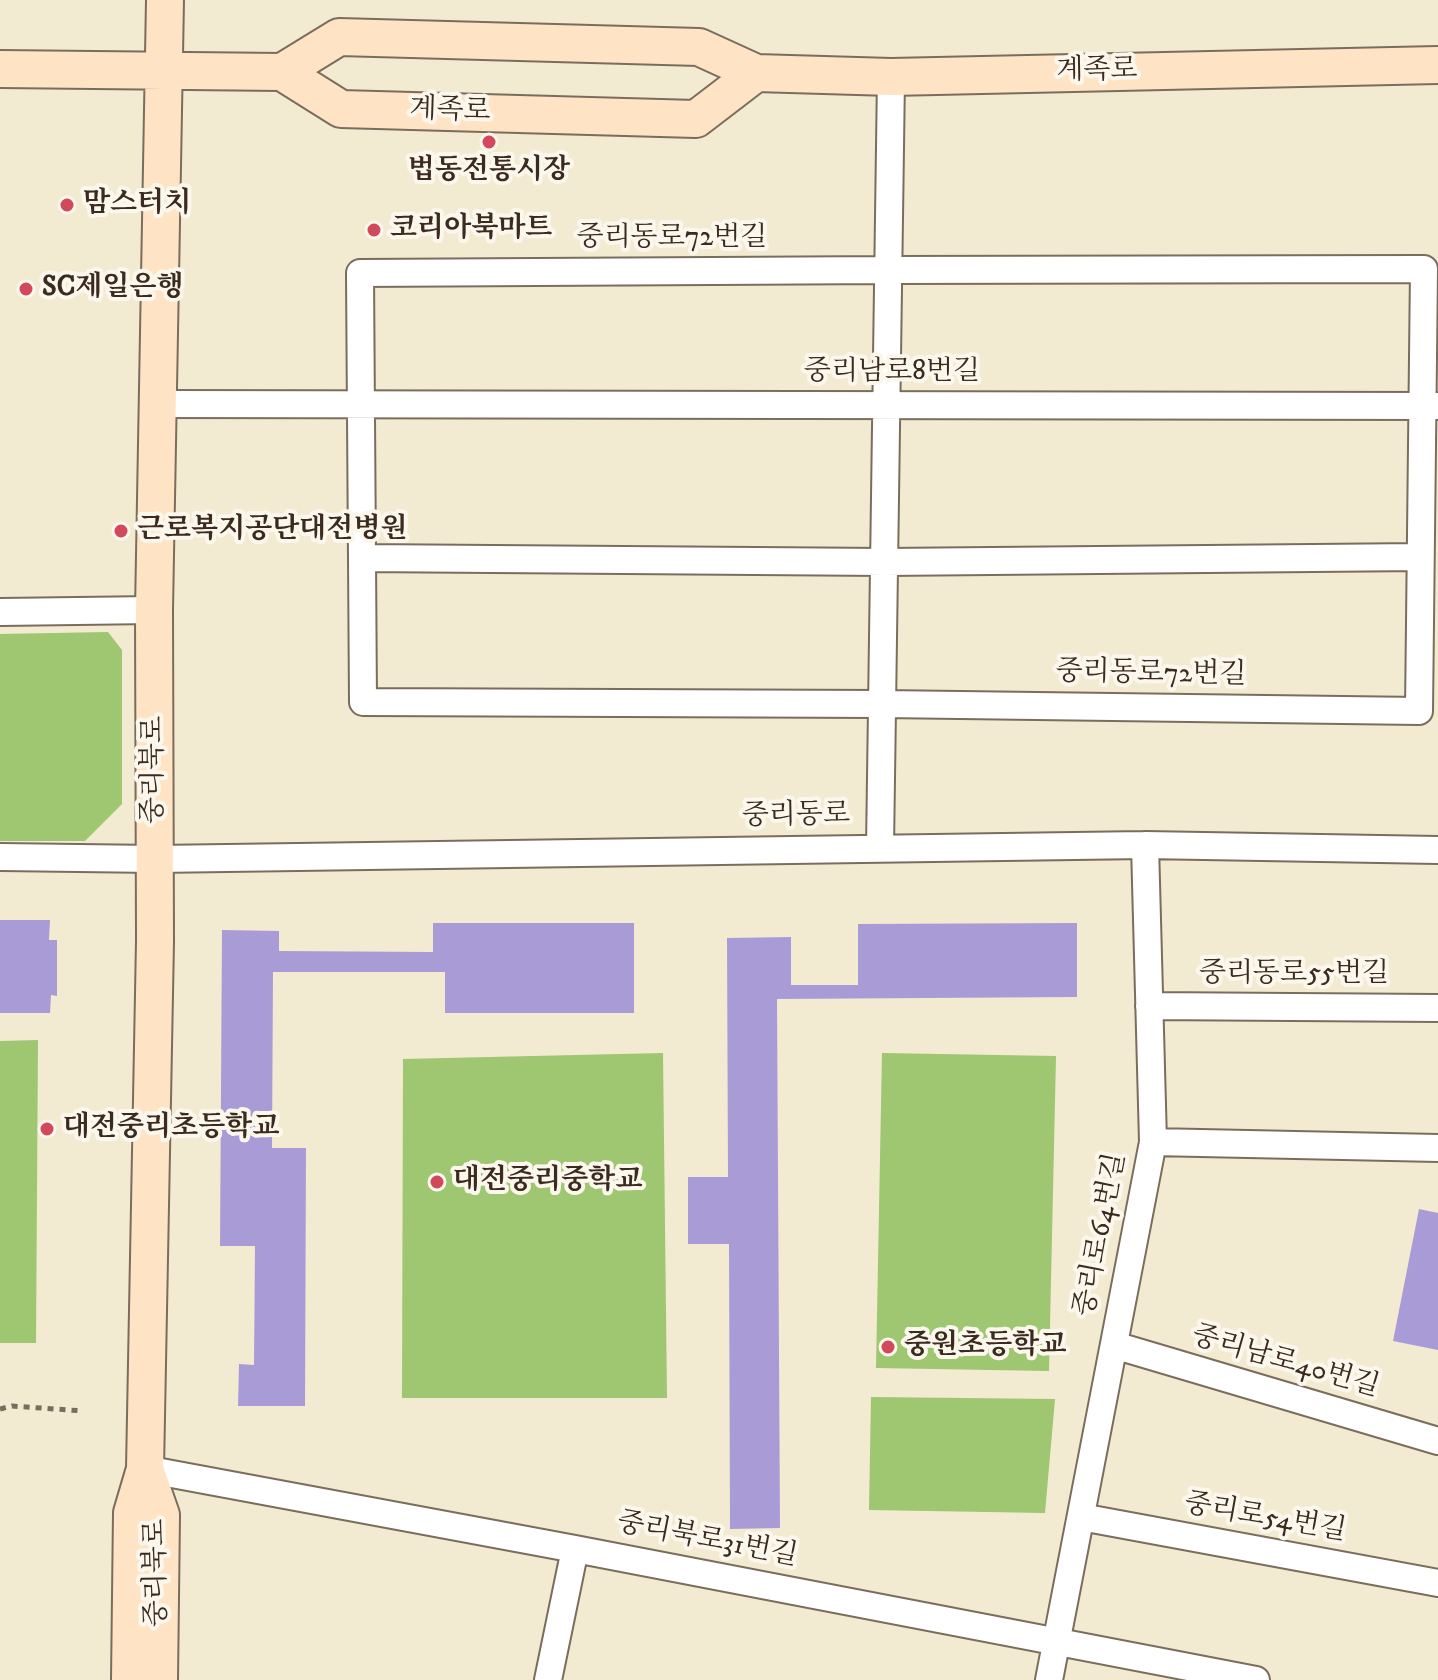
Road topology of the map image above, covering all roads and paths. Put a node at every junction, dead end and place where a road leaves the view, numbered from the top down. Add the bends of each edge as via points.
1 (165, 0) edge
2 (1438, 65) edge
3 (0, 69) edge
4 (163, 71) junction
5 (282, 72) junction
6 (756, 73) junction
7 (891, 77) junction
8 (889, 270) junction
9 (157, 404) junction
10 (361, 404) junction
11 (887, 405) junction
12 (1430, 406) edge
13 (1420, 557) junction
14 (362, 558) junction
15 (885, 562) junction
16 (154, 610) junction
17 (0, 612) edge
18 (883, 704) junction
19 (1145, 845) junction
20 (880, 848) junction
21 (1438, 850) edge
22 (0, 857) edge
23 (156, 859) junction
24 (1149, 1006) junction
25 (1438, 1008) edge
26 (1153, 1142) junction
27 (1438, 1148) edge
28 (1114, 1345) junction
29 (0, 1409) edge
30 (83, 1411) dead end
31 (1438, 1441) edge
32 (145, 1469) junction
33 (1081, 1517) junction
34 (575, 1549) junction
35 (1438, 1583) edge
36 (1057, 1642) junction
37 (130, 1680) edge
38 (159, 1680) edge
39 (548, 1680) edge
40 (1049, 1680) edge
41 (1256, 1680) edge

1 - 4 main road, 중리북로
2 - 7 main road, 계족로
3 - 4 main road
4 - 5 main road
4 - 9 main road, 중리북로
5 - 6 main road, 계족로 via 339,37 699,47
5 - 6 main road, 계족로 via 341,109 696,119
6 - 7 main road, 계족로
7 - 8 street
8 - 10 street, 중리동로72번길 via 360,273
8 - 11 street
8 - 12 street, 중리동로72번길 via 1424,269
9 - 10 street, 중리남로8번길
9 - 16 main road, 중리북로
10 - 11 street, 중리남로8번길
10 - 14 street
11 - 12 street, 중리남로8번길
11 - 15 street
12 - 13 street
13 - 15 street
13 - 18 street, 중리동로72번길 via 1419,711
14 - 15 street
14 - 18 street, 중리동로72번길 via 363,702
15 - 18 street
16 - 17 street
16 - 23 main road, 중리북로
18 - 20 street
19 - 20 street, 중리동로
19 - 21 street, 중리동로
19 - 24 street, 중리로64번길
20 - 23 street, 중리동로
22 - 23 street, 중리동로
23 - 32 main road, 중리북로
24 - 25 street, 중리동로55번길
24 - 26 street, 중리로64번길
26 - 27 street
26 - 28 street, 중리로64번길
28 - 31 street, 중리남로40번길
28 - 33 street, 중리로64번길
29 - 30 path
32 - 34 street, 중리북로31번길
32 - 37 main road, 중리북로 via 132,1513
32 - 38 main road, 중리북로 via 161,1515
33 - 35 street, 중리로54번길
33 - 36 street, 중리로64번길
34 - 36 street, 중리북로31번길
34 - 39 street
36 - 40 street, 중리로64번길
36 - 41 street, 중리북로31번길

